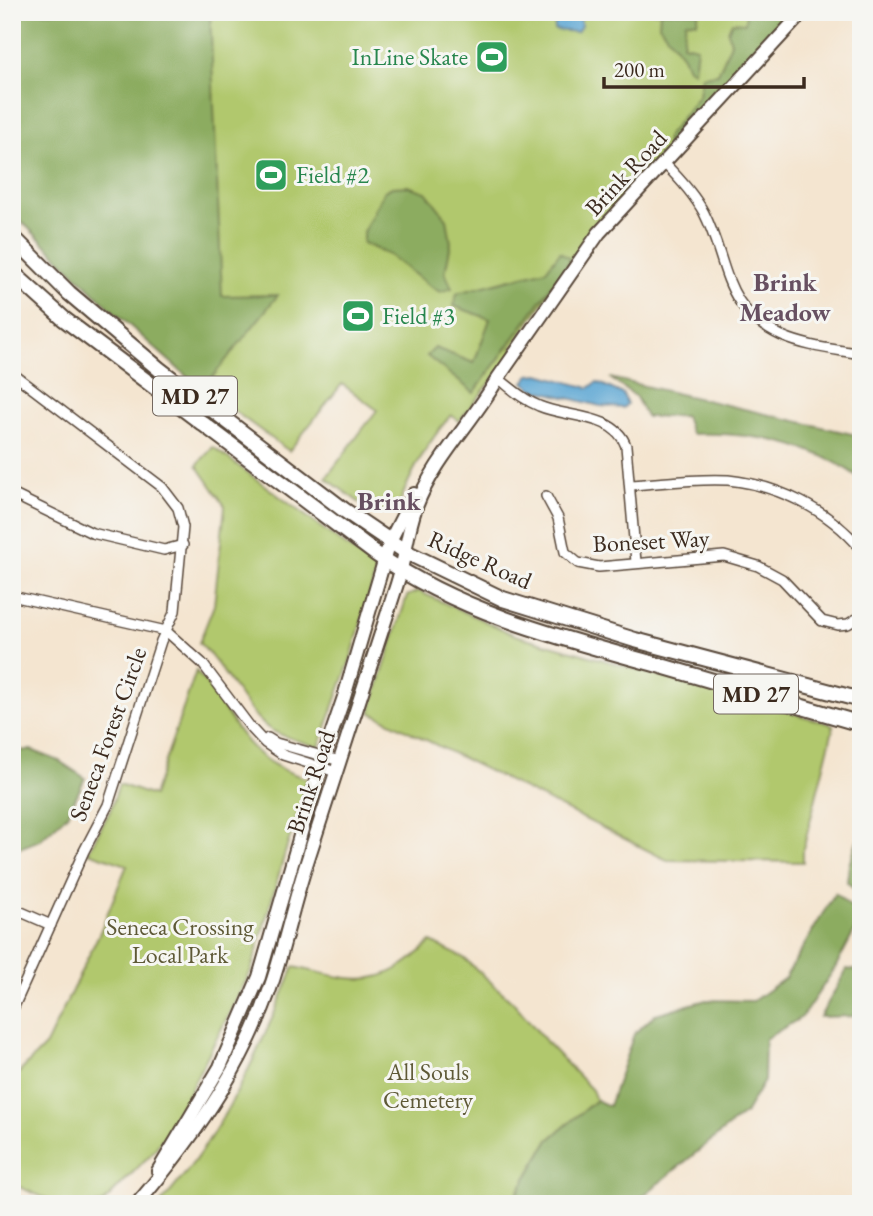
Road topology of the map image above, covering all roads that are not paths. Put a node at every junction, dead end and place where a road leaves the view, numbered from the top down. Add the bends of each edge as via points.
1 (803, 12) edge
2 (664, 163) junction
3 (12, 236) edge
4 (12, 272) edge
5 (861, 354) edge
6 (12, 373) edge
7 (498, 378) junction
8 (630, 485) junction
9 (12, 494) edge
10 (547, 496) dead end
11 (390, 541) junction
12 (183, 545) junction
13 (861, 549) edge
14 (406, 552) junction
15 (385, 560) junction
16 (636, 562) junction
17 (401, 570) junction
18 (12, 596) edge
19 (861, 616) edge
20 (166, 631) junction
21 (861, 700) edge
22 (861, 724) edge
23 (321, 762) junction
24 (338, 766) junction
25 (12, 908) edge
26 (51, 925) junction
27 (12, 1011) edge
28 (148, 1191) junction
29 (137, 1204) edge

1 - 2 main road, Brink Road
2 - 5 street via 704,212 733,291 754,317 796,341
2 - 7 main road, Brink Road via 599,233
3 - 11 highway, Ridge Road / MD 27 via 69,293 159,369
4 - 15 highway, Ridge Road / MD 27 via 64,319
6 - 12 street, Seneca Forest Circle via 169,494 182,517
7 - 8 street via 535,405 616,429 626,446
7 - 11 main road, Brink Road via 427,470
7 - 14 main road, Brink Road via 435,469 417,505
8 - 13 street via 744,482 813,508
8 - 16 street
9 - 12 street via 92,533 164,550
10 - 16 street, Boneset Way via 558,518 565,552 578,563 599,567
11 - 14 highway, Ridge Road / MD 27
11 - 15 main road, Brink Road
12 - 20 street, Seneca Forest Circle via 176,605
14 - 17 main road, Brink Road
14 - 21 highway, Ridge Road / MD 27 via 503,599 635,640
15 - 17 highway, Ridge Road / MD 27
15 - 23 main road, Brink Road
16 - 19 street, Boneset Way via 732,558 758,565 782,579 822,621 848,624
17 - 22 highway, Ridge Road / MD 27 via 507,621 566,641
17 - 24 main road, Brink Road
18 - 20 street
20 - 23 street via 202,663 251,728
20 - 26 street, Seneca Forest Circle via 108,805
23 - 24 street
23 - 28 main road, Brink Road via 259,977 220,1067
24 - 28 main road, Brink Road via 278,965 250,1037 198,1129
25 - 26 street
26 - 27 street, Seneca Forest Circle
28 - 29 main road, Brink Road

